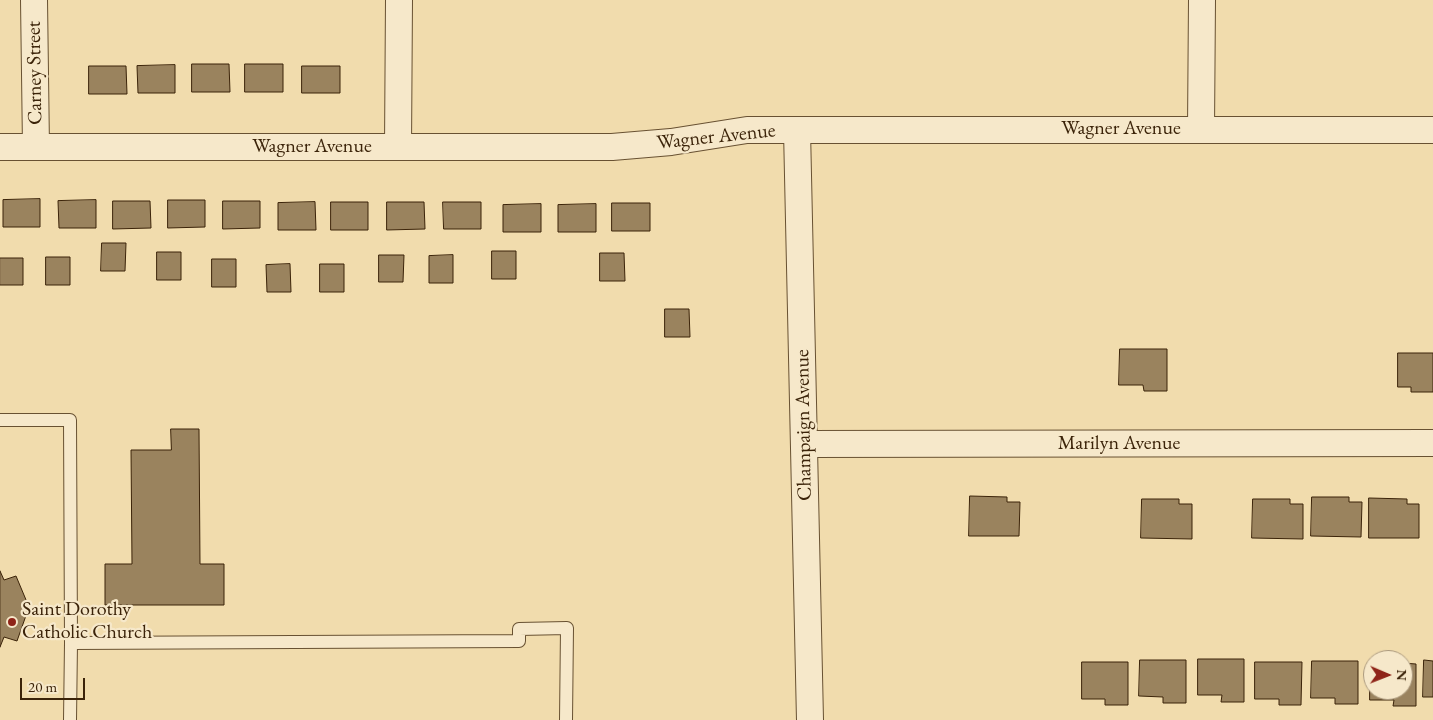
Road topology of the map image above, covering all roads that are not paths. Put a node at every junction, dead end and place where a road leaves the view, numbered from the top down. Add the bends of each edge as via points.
1 (34, 0) edge
2 (398, 0) edge
3 (1202, 0) edge
4 (1201, 129) junction
5 (797, 130) junction
6 (1433, 130) edge
7 (0, 147) edge
8 (36, 147) junction
9 (398, 147) junction
10 (0, 420) edge
11 (1433, 443) edge
12 (805, 444) junction
13 (71, 643) junction
14 (70, 720) edge
15 (566, 720) edge
16 (810, 720) edge

1 - 8 street, Carney Street
2 - 9 street
3 - 4 street
4 - 5 street, Wagner Avenue
4 - 6 street, Wagner Avenue
5 - 9 street, Wagner Avenue via 748,130 641,146
5 - 12 street, Champaign Avenue
7 - 8 street, Wagner Avenue
8 - 9 street, Wagner Avenue
10 - 13 lane via 70,420
11 - 12 street, Marilyn Avenue
12 - 16 street, Champaign Avenue
13 - 14 lane
13 - 15 lane via 519,641 519,629 567,628

